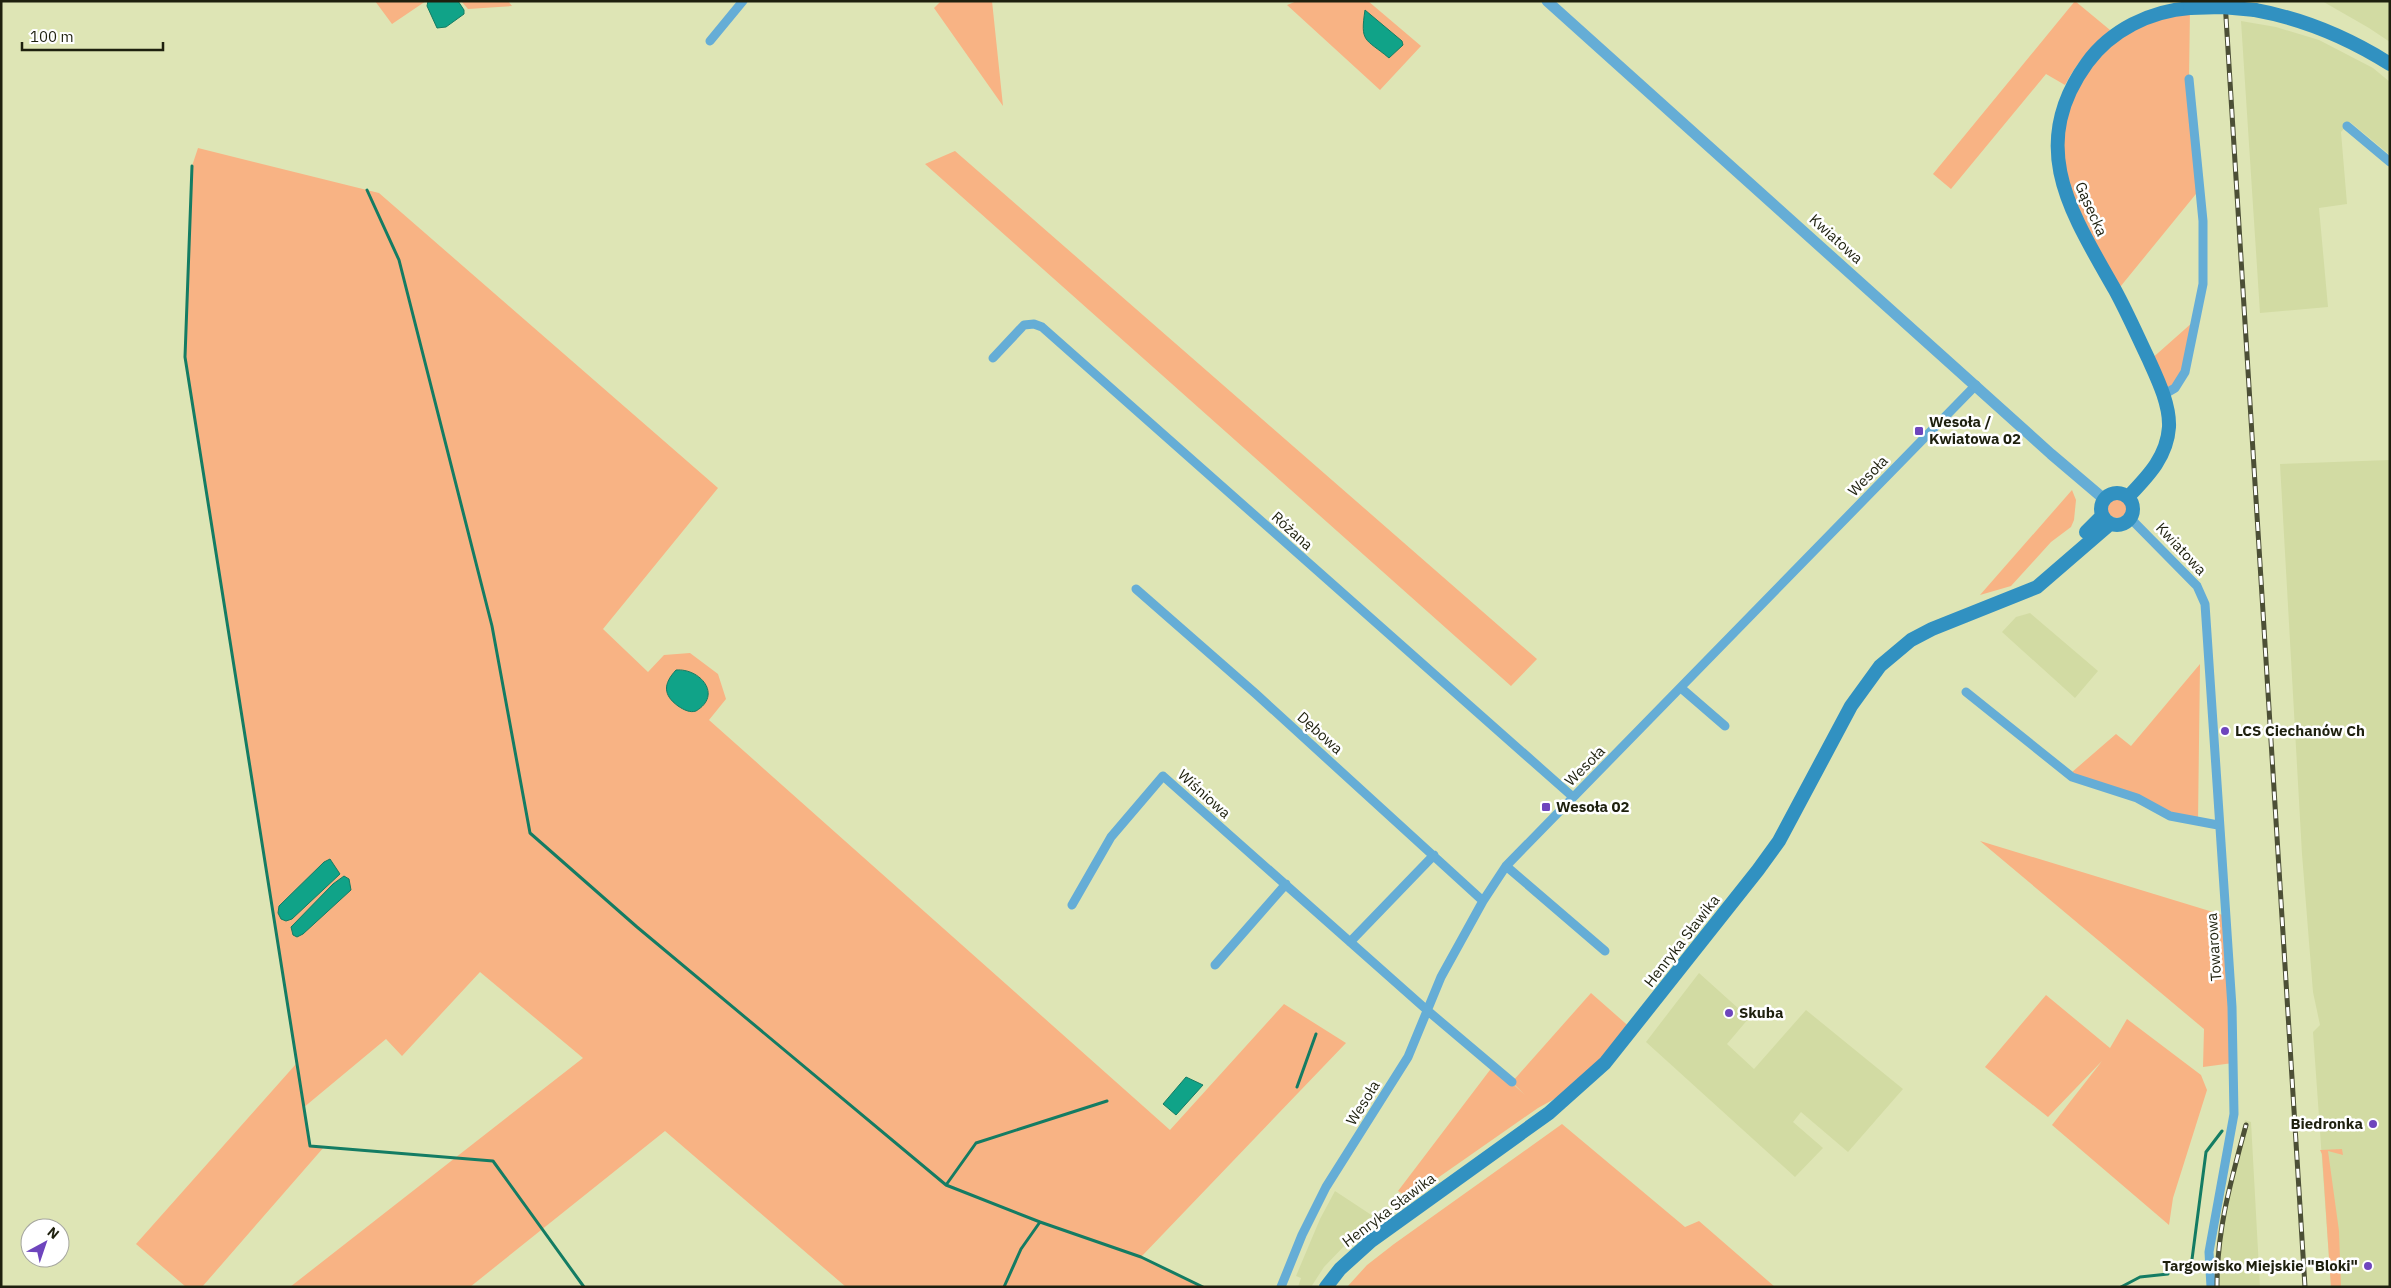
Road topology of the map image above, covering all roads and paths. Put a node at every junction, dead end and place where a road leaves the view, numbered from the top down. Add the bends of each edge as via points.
1 (743, 1) edge
2 (1547, 1) edge
3 (710, 41) dead end
4 (2390, 64) edge
5 (2189, 79) dead end
6 (2348, 126) dead end
7 (2390, 162) edge
8 (993, 358) dead end
9 (1976, 385) junction
10 (2163, 395) junction
11 (2128, 497) junction
12 (2104, 499) junction
13 (2130, 518) junction
14 (2106, 520) junction
15 (1136, 589) dead end
16 (2205, 604) joint
17 (1681, 688) junction
18 (1966, 692) dead end
19 (1725, 726) dead end
20 (1572, 797) junction
21 (2218, 825) junction
22 (1434, 855) junction
23 (1506, 866) junction
24 (1286, 884) junction
25 (1483, 901) junction
26 (1072, 905) dead end
27 (1350, 942) junction
28 (1605, 951) dead end
29 (1215, 965) dead end
30 (1428, 1011) junction
31 (1512, 1082) dead end
32 (1281, 1287) edge
33 (1326, 1287) edge
34 (2211, 1287) edge

1 - 3 street
2 - 9 street, Kwiatowa
4 - 10 main road, Gąsecka, bridge via 2360,45 2298,20 2255,10 2222,7 2160,13 2130,24 2094,54 2071,90 2058,131 2060,180 2069,206 2133,327
5 - 10 street via 2203,221 2203,284 2185,372 2175,388
6 - 7 street
8 - 20 street, Różana via 1024,325 1034,324 1042,328
9 - 12 street, Kwiatowa
9 - 17 street, Wesoła
10 - 11 main road, Gąsecka via 2169,425 2161,459
11 - 12 main road via 2115,493
11 - 13 main road via 2133,509
12 - 14 main road via 2101,508
13 - 14 main road via 2123,524
13 - 16 street, Kwiatowa via 2196,586
14 - 33 main road, Henryka Sławika via 2046,581 1932,629 1911,640 1880,666 1850,706 1779,841 1605,1063 1549,1113 1371,1240
15 - 22 street, Dębowa
16 - 21 street, Towarowa
17 - 19 street
17 - 20 street, Wesoła
18 - 21 street via 2072,777 2137,798 2170,816
20 - 23 street, Wesoła
21 - 34 street, Towarowa via 2232,1007 2234,1114 2209,1252
22 - 25 street, Dębowa
22 - 27 street
23 - 25 street, Wesoła
23 - 28 street
24 - 26 street, Wiśniowa via 1163,776 1111,837
24 - 27 street, Wiśniowa
24 - 29 street
25 - 30 street, Wesoła via 1441,977
27 - 30 street, Wiśniowa
30 - 31 street, Wiśniowa
30 - 32 street, Wesoła via 1408,1057 1326,1187 1302,1234

